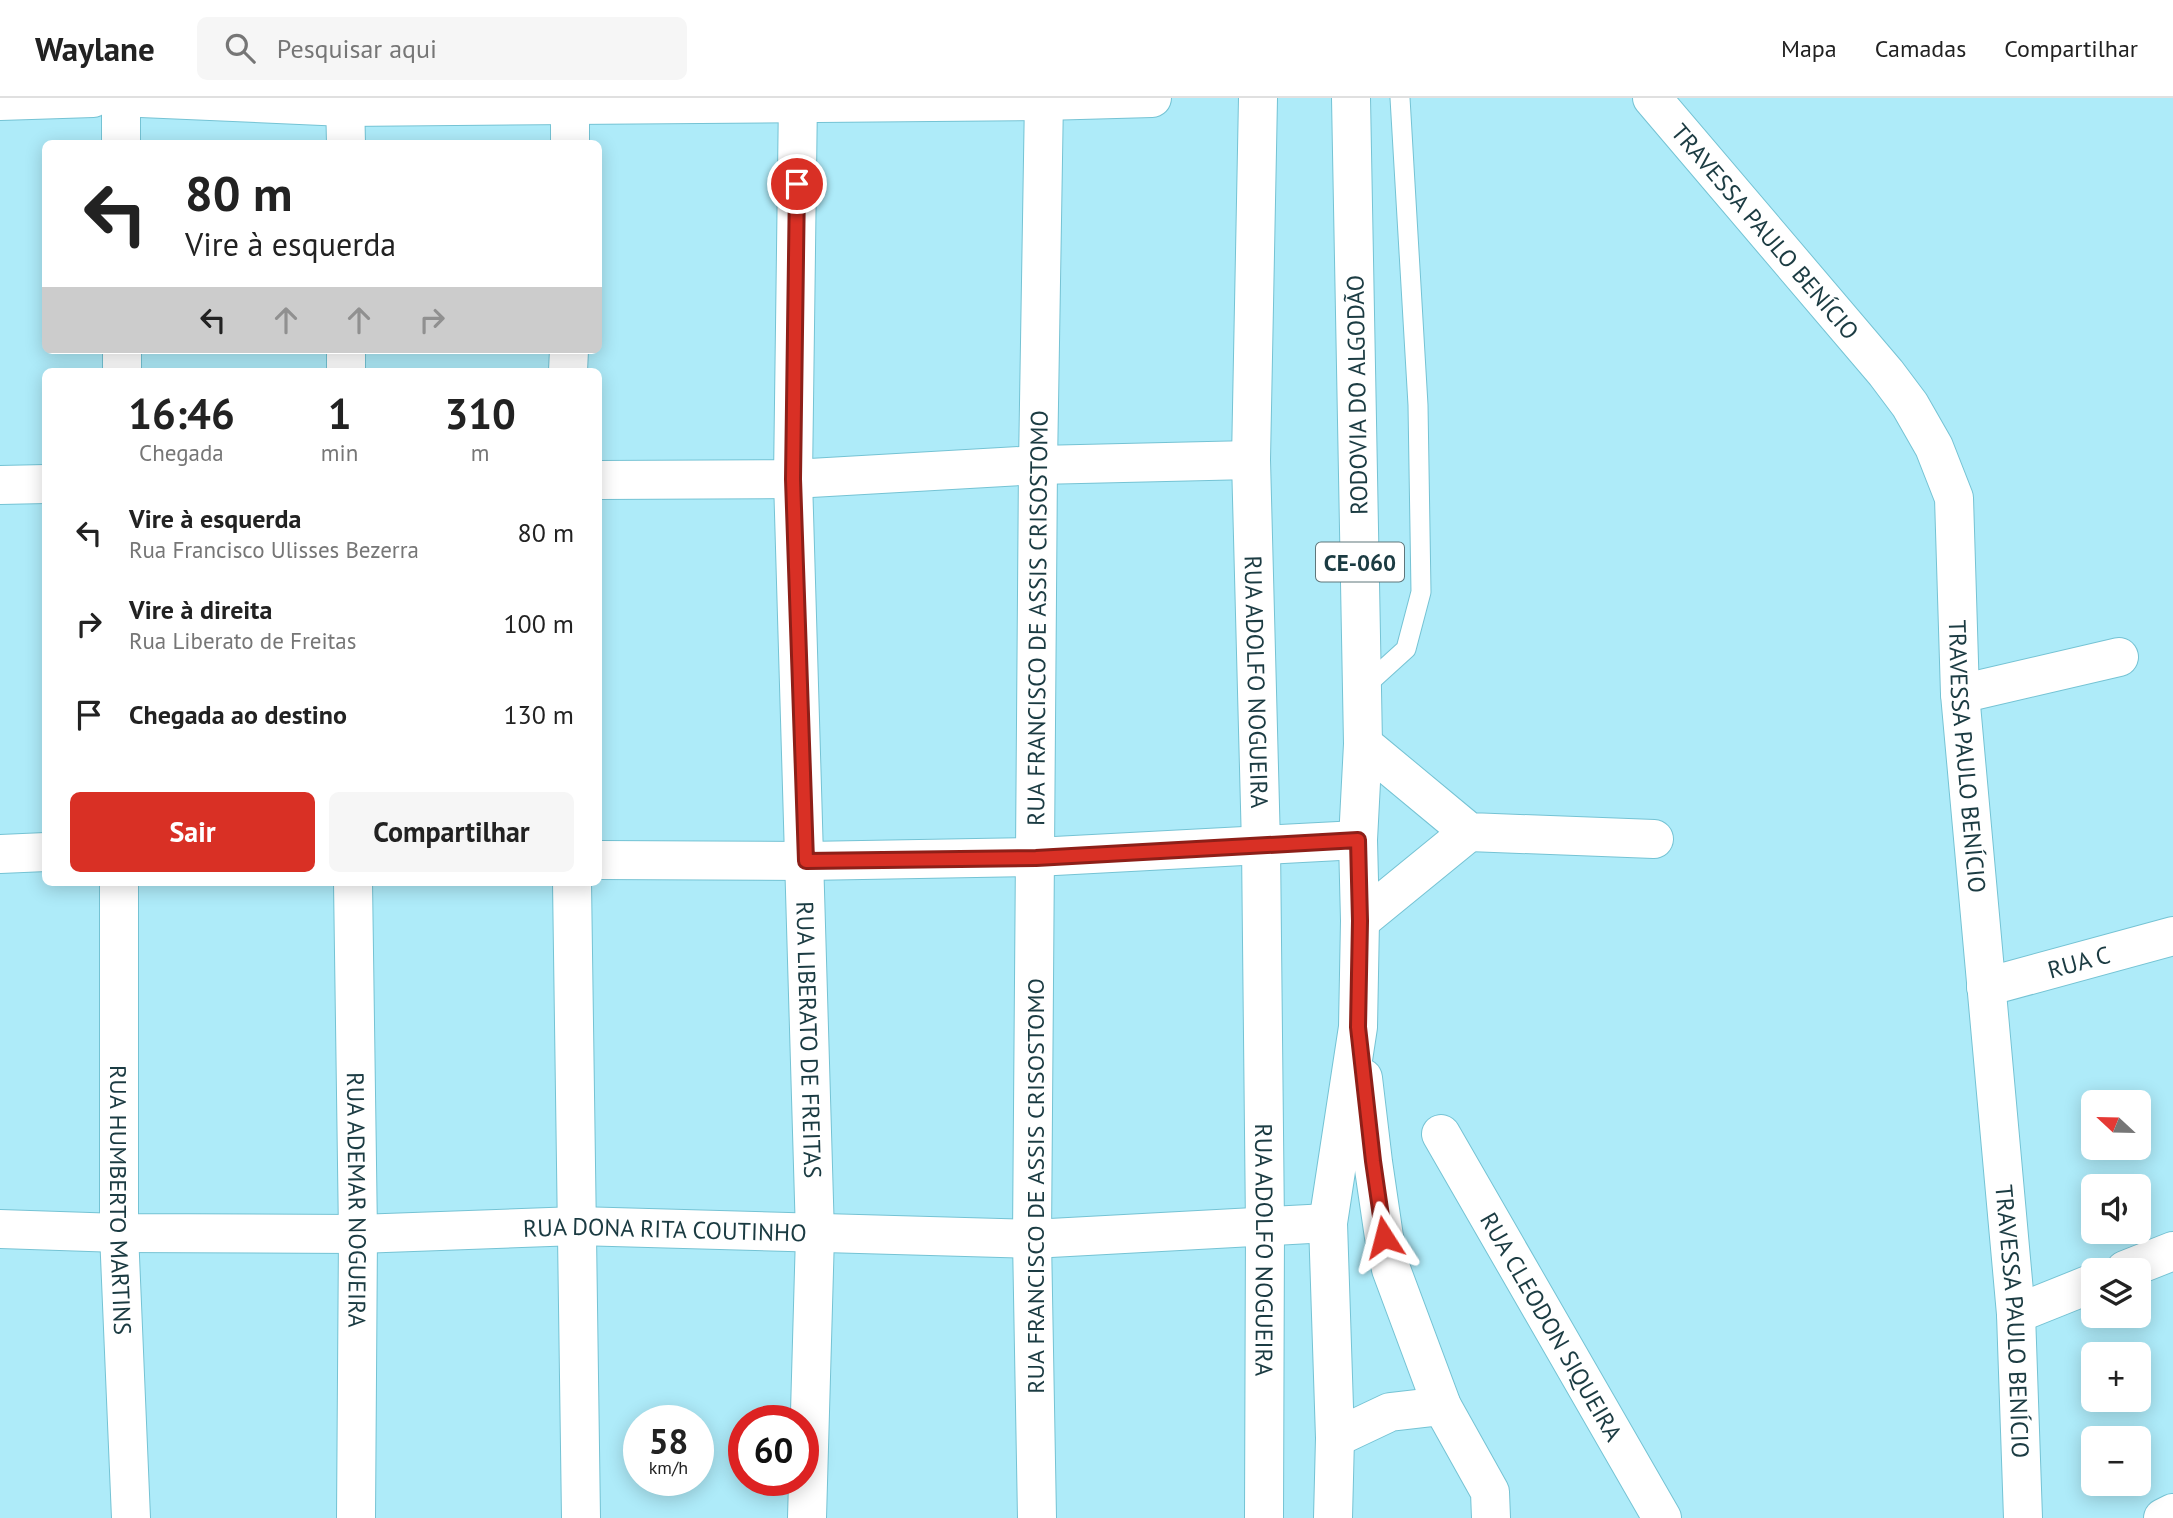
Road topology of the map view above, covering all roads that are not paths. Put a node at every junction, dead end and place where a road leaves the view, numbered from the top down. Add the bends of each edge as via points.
1 (93, 98) edge
2 (121, 98) edge
3 (141, 98) edge
4 (1153, 98) edge
5 (1258, 98) edge
6 (1351, 98) edge
7 (1399, 98) edge
8 (1652, 98) edge
9 (1044, 100) edge
10 (0, 101) edge
11 (798, 101) edge
12 (345, 116) edge
13 (570, 116) edge
14 (121, 140) edge
15 (1251, 460) junction
16 (1038, 465) junction
17 (793, 479) junction
18 (602, 480) edge
19 (42, 484) edge
20 (0, 485) edge
21 (2119, 657) dead end
22 (1362, 688) junction
23 (1960, 695) junction
24 (1363, 744) junction
25 (1469, 832) junction
26 (1654, 839) dead end
27 (1358, 840) junction
28 (1261, 845) junction
29 (42, 852) edge
30 (0, 855) edge
31 (1036, 858) junction
32 (602, 860) edge
33 (806, 861) junction
34 (118, 886) edge
35 (353, 886) edge
36 (572, 886) edge
37 (1360, 921) junction
38 (2173, 936) edge
39 (1986, 987) junction
40 (1358, 1027) junction
41 (1441, 1135) dead end
42 (1328, 1223) junction
43 (577, 1226) junction
44 (1265, 1227) junction
45 (0, 1229) edge
46 (120, 1233) junction
47 (358, 1234) junction
48 (815, 1235) junction
49 (1032, 1239) junction
50 (2173, 1251) edge
51 (2151, 1260) edge
52 (2081, 1288) edge
53 (2016, 1314) junction
54 (1442, 1406) junction
55 (1335, 1437) junction
56 (2173, 1513) edge
57 (131, 1518) edge
58 (356, 1518) edge
59 (581, 1518) edge
60 (807, 1518) edge
61 (1037, 1518) edge
62 (1264, 1518) edge
63 (1333, 1518) edge
64 (1491, 1518) edge
65 (1662, 1518) edge
66 (2023, 1518) edge
67 (2163, 1518) edge

1 - 10 street
2 - 14 street
3 - 12 street
4 - 9 street
5 - 15 street, RUA ADOLFO NOGUEIRA
6 - 22 street, RODOVIA DO ALGODÃO / CE-060
7 - 22 lane via 1418,405 1421,593 1406,649
8 - 23 street, TRAVESSA PAULO BENÍCIO via 1886,373 1934,447 1954,498
9 - 11 street
9 - 16 street, RUA FRANCISCO DE ASSIS CRISOSTOMO
11 - 13 street
11 - 17 street, RUA LIBERATO DE FREITAS
12 - 13 street
15 - 16 street
15 - 28 street, RUA ADOLFO NOGUEIRA
16 - 17 street
16 - 31 street, RUA FRANCISCO DE ASSIS CRISOSTOMO
17 - 18 street
17 - 33 street, RUA LIBERATO DE FREITAS
19 - 20 street
21 - 23 street
22 - 24 street, RODOVIA DO ALGODÃO / CE-060
23 - 39 street, TRAVESSA PAULO BENÍCIO
24 - 25 street
24 - 27 street, RODOVIA DO ALGODÃO / CE-060
25 - 26 street
25 - 37 street
27 - 28 street
27 - 37 street, RODOVIA DO ALGODÃO / CE-060
28 - 31 street
28 - 44 street, RUA ADOLFO NOGUEIRA
29 - 30 street
31 - 33 street
31 - 49 street, RUA FRANCISCO DE ASSIS CRISOSTOMO
32 - 33 street
33 - 48 street, RUA LIBERATO DE FREITAS
34 - 46 street, RUA HUMBERTO MARTINS
35 - 47 street, RUA ADEMAR NOGUEIRA
36 - 43 street
37 - 40 street, RODOVIA DO ALGODÃO / CE-060
38 - 39 street, RUA C
39 - 53 street, TRAVESSA PAULO BENÍCIO
40 - 42 street, RODOVIA DO ALGODÃO / CE-060
40 - 54 street, RODOVIA DO ALGODÃO via 1391,1269
41 - 65 street, RUA CLEODON SIQUEIRA
42 - 44 street, RUA DONA RITA COUTINHO
42 - 55 street, RODOVIA DO ALGODÃO / CE-060
43 - 47 street, RUA DONA RITA COUTINHO
43 - 48 street, RUA DONA RITA COUTINHO
43 - 59 street
44 - 49 street, RUA DONA RITA COUTINHO
44 - 62 street, RUA ADOLFO NOGUEIRA
45 - 46 street, RUA DONA RITA COUTINHO
46 - 47 street, RUA DONA RITA COUTINHO
46 - 57 street, RUA HUMBERTO MARTINS
47 - 58 street, RUA ADEMAR NOGUEIRA
48 - 49 street, RUA DONA RITA COUTINHO
48 - 60 street, RUA LIBERATO DE FREITAS
49 - 61 street, RUA FRANCISCO DE ASSIS CRISOSTOMO
50 - 51 street
52 - 53 street
53 - 66 street, TRAVESSA PAULO BENÍCIO
54 - 55 street via 1390,1412
54 - 64 street, RODOVIA DO ALGODÃO via 1490,1492
55 - 63 street, RODOVIA DO ALGODÃO / CE-060
56 - 67 street

